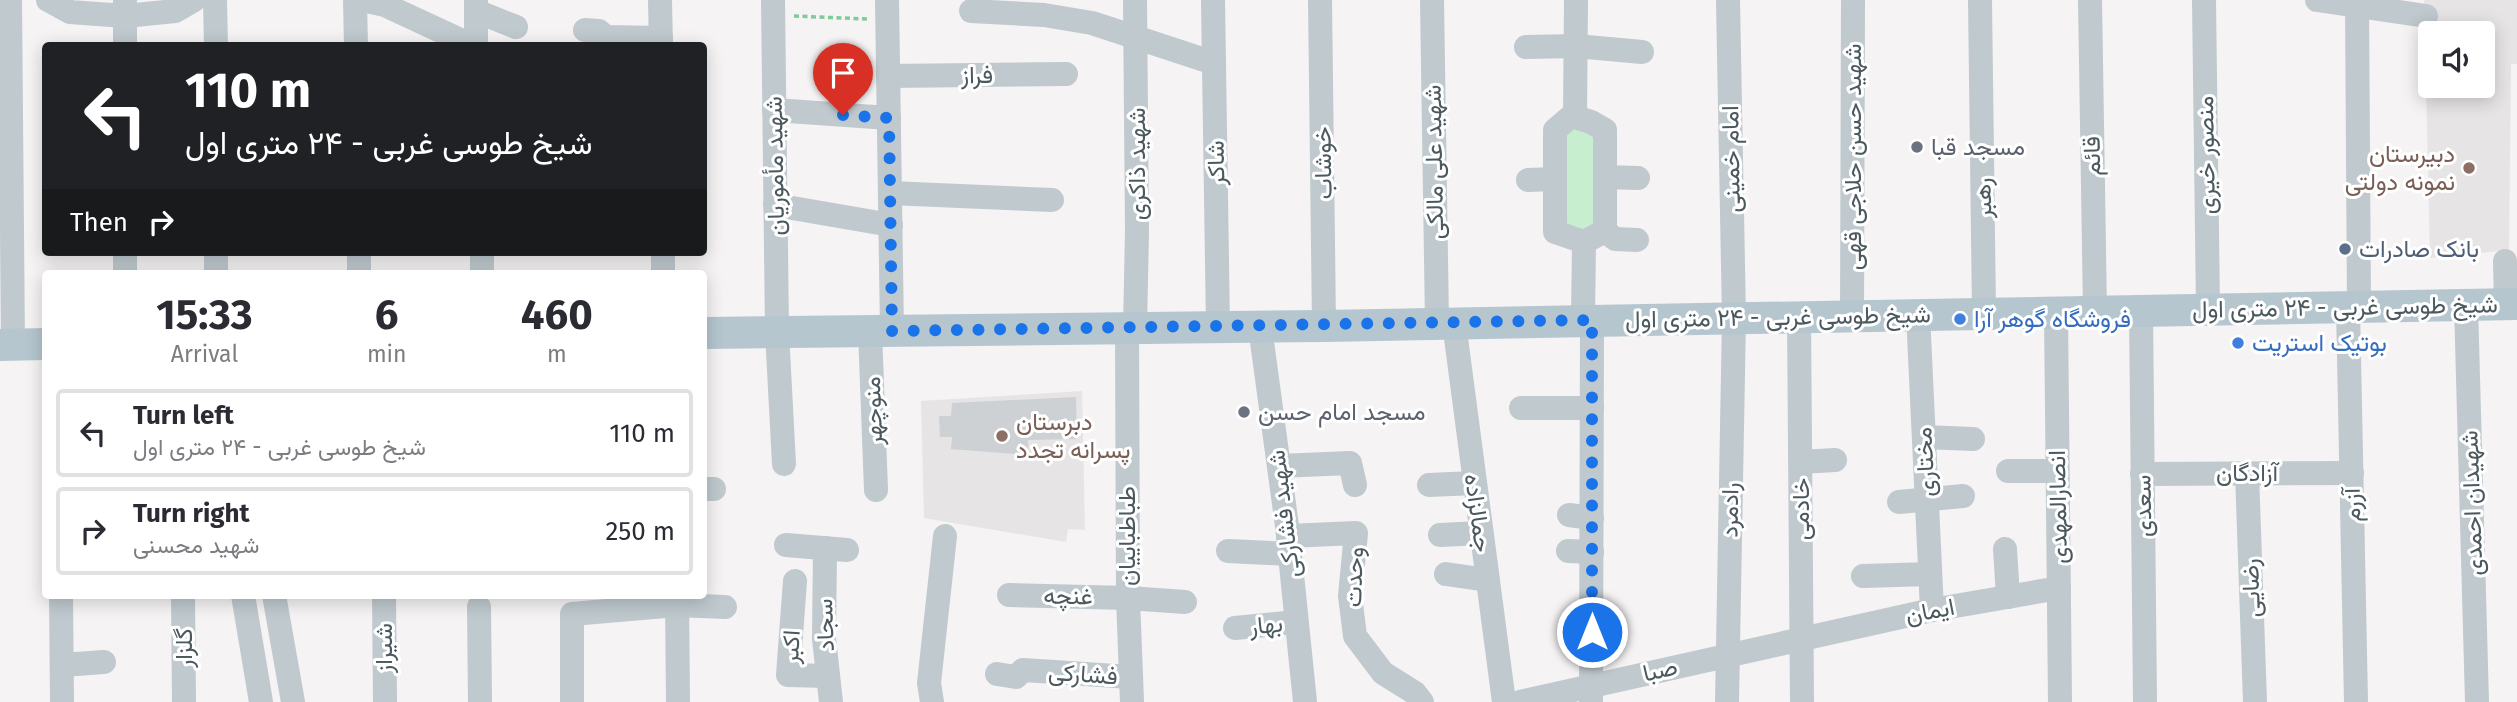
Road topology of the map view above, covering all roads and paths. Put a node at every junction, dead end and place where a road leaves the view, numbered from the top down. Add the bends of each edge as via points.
1 (10, 0) edge
2 (48, 0) edge
3 (194, 0) edge
4 (215, 0) edge
5 (355, 0) edge
6 (362, 0) edge
7 (660, 0) edge
8 (1135, 0) edge
9 (1213, 0) edge
10 (1320, 0) edge
11 (1432, 0) edge
12 (1576, 0) edge
13 (1728, 0) edge
14 (1853, 0) edge
15 (1980, 0) edge
16 (2090, 0) edge
17 (2204, 0) edge
18 (2317, 0) edge
19 (2357, 2) edge
20 (476, 6) edge
21 (125, 8) edge
22 (773, 8) edge
23 (1044, 8) edge
24 (887, 10) edge
25 (971, 11) dead end
26 (2426, 16) dead end
27 (516, 27) dead end
28 (585, 30) dead end
29 (1136, 36) junction
30 (125, 42) edge
31 (216, 42) edge
32 (356, 42) edge
33 (466, 42) edge
34 (475, 42) edge
35 (661, 42) edge
36 (1576, 46) junction
37 (1526, 47) dead end
38 (1642, 52) dead end
39 (1214, 64) junction
40 (1066, 74) dead end
41 (888, 76) junction
42 (775, 110) junction
43 (1575, 117) junction
44 (889, 118) junction
45 (1605, 177) junction
46 (1555, 178) junction
47 (1638, 178) dead end
48 (1528, 180) dead end
49 (890, 193) junction
50 (1052, 200) dead end
51 (775, 205) junction
52 (891, 225) junction
53 (1595, 237) junction
54 (1637, 240) dead end
55 (2505, 261) dead end
56 (2512, 304) edge
57 (2466, 305) junction
58 (2354, 307) junction
59 (2140, 310) junction
60 (2208, 310) junction
61 (2095, 311) junction
62 (2056, 312) junction
63 (1984, 313) junction
64 (1918, 314) junction
65 (1852, 315) junction
66 (1799, 316) junction
67 (1734, 318) junction
68 (1588, 320) junction
69 (1445, 323) junction
70 (1324, 326) junction
71 (1218, 327) junction
72 (1260, 327) junction
73 (1131, 328) junction
74 (881, 331) junction
75 (777, 332) junction
76 (707, 333) edge
77 (7, 344) edge
78 (42, 344) edge
79 (1521, 408) dead end
80 (1592, 408) junction
81 (1924, 437) junction
82 (1973, 439) dead end
83 (1835, 460) dead end
84 (1801, 461) junction
85 (784, 464) dead end
86 (1279, 466) junction
87 (2008, 471) dead end
88 (2057, 471) junction
89 (2352, 473) junction
90 (2143, 474) junction
91 (2247, 474) junction
92 (1474, 483) junction
93 (1355, 485) dead end
94 (1429, 485) dead end
95 (876, 490) dead end
96 (1963, 496) dead end
97 (1927, 499) junction
98 (1899, 502) dead end
99 (1481, 533) junction
100 (1440, 535) dead end
101 (945, 536) dead end
102 (786, 545) dead end
103 (1289, 545) junction
104 (2006, 549) dead end
105 (1228, 551) dead end
106 (1446, 574) dead end
107 (1930, 575) junction
108 (1863, 576) dead end
109 (1487, 580) junction
110 (795, 581) dead end
111 (2059, 588) junction
112 (1009, 595) dead end
113 (2008, 597) junction
114 (1128, 598) junction
115 (61, 599) edge
116 (183, 599) edge
117 (244, 599) edge
118 (275, 599) edge
119 (384, 599) edge
120 (677, 600) edge
121 (1185, 602) dead end
122 (479, 607) dead end
123 (725, 607) dead end
124 (1932, 610) junction
125 (1296, 622) junction
126 (1235, 628) dead end
127 (1801, 638) junction
128 (1727, 655) junction
129 (104, 662) dead end
130 (62, 665) junction
131 (997, 674) dead end
132 (828, 676) junction
133 (1131, 677) junction
134 (1591, 694) edge
135 (62, 702) edge
136 (184, 702) edge
137 (261, 702) edge
138 (293, 702) edge
139 (385, 702) edge
140 (480, 702) edge
141 (572, 702) edge
142 (678, 702) edge
143 (831, 702) edge
144 (932, 702) edge
145 (1132, 702) edge
146 (1304, 702) edge
147 (1423, 702) edge
148 (1504, 702) edge
149 (1520, 702) edge
150 (1727, 702) edge
151 (1802, 702) edge
152 (2060, 702) edge
153 (2145, 702) edge
154 (2255, 702) edge
155 (2356, 702) edge
156 (2477, 702) edge

1 - 77 street
2 - 21 street via 70,12
3 - 21 street via 175,11
4 - 31 street
5 - 32 street
6 - 33 street via 385,5
7 - 35 street
8 - 29 street, شهید ذاکری
9 - 39 street, شاکر
10 - 70 street, خوشاب
11 - 69 street, شهید علی مالکی
12 - 36 street
13 - 67 street, امام خمینی
14 - 65 street, شهید حسن حلاجی قهی
15 - 63 street, رهبر
16 - 61 street, قائم
17 - 60 street, منصور خیری
18 - 19 street
19 - 26 street
19 - 58 street, آزرم
20 - 27 street
20 - 34 street
21 - 30 street
22 - 24 path
22 - 42 street, شهید مأموریان
23 - 25 street
23 - 29 street
24 - 41 street, منوچهر
28 - 35 street via 606,37
29 - 39 street
29 - 73 street, شهید ذاکری via 1137,231
36 - 37 street
36 - 38 street
36 - 43 street
39 - 71 street, شاکر
40 - 41 street, فراز
41 - 44 street, منوچهر
42 - 44 street
42 - 51 street, شهید مأموریان
43 - 45 street via 1605,130
43 - 46 street via 1555,130
44 - 49 street, منوچهر
45 - 47 street
45 - 53 street
46 - 48 street
46 - 53 street via 1555,232
49 - 50 street
49 - 52 street, منوچهر
51 - 52 street
51 - 75 street, شهید مأموریان
52 - 74 street, منوچهر
53 - 54 street
53 - 68 street
55 - 56 street
56 - 57 main road, شیخ طوسی غربی - ۲۴ متری اول
57 - 58 main road, شیخ طوسی غربی - ۲۴ متری اول
57 - 156 street, شهیدان احمدی
58 - 60 main road, شیخ طوسی غربی - ۲۴ متری اول
58 - 89 street, آزرم
59 - 60 main road, شیخ طوسی غربی - ۲۴ متری اول
59 - 61 main road, شیخ طوسی غربی - ۲۴ متری اول
59 - 90 street, سعدی
61 - 62 main road, شیخ طوسی غربی - ۲۴ متری اول
62 - 63 main road, شیخ طوسی غربی - ۲۴ متری اول
62 - 88 street, انصارالمهدی
63 - 64 main road, شیخ طوسی غربی - ۲۴ متری اول
64 - 65 main road, شیخ طوسی غربی - ۲۴ متری اول
64 - 81 street, مختاری
65 - 66 main road, شیخ طوسی غربی - ۲۴ متری اول
66 - 67 main road, شیخ طوسی غربی - ۲۴ متری اول
66 - 84 street, خادمی
67 - 68 main road, شیخ طوسی غربی - ۲۴ متری اول
67 - 128 street, رادمرد
68 - 69 main road, شیخ طوسی غربی - ۲۴ متری اول
68 - 80 street
69 - 70 main road, شیخ طوسی غربی - ۲۴ متری اول
69 - 92 street, جمالزاده
70 - 72 main road, شیخ طوسی غربی - ۲۴ متری اول
71 - 72 main road, شیخ طوسی غربی - ۲۴ متری اول
71 - 73 main road, شیخ طوسی غربی - ۲۴ متری اول
72 - 86 street, شهید فشارکی
73 - 74 main road, شیخ طوسی غربی - ۲۴ متری اول
73 - 114 street, طباطباییان
74 - 75 main road, شیخ طوسی غربی - ۲۴ متری اول
74 - 95 street, منوچهر
75 - 76 main road, شیخ طوسی غربی - ۲۴ متری اول
75 - 85 street, شهید مأموریان
77 - 78 main road
79 - 80 street
80 - 134 street via 1580,552
81 - 82 street
81 - 97 street, مختاری
83 - 84 street
84 - 127 street, خادمی
86 - 93 street via 1350,463
86 - 103 street, شهید فشارکی
87 - 88 street
88 - 111 street, انصارالمهدی
89 - 91 street, آزادگان
89 - 155 street, آزرم
90 - 91 street, آزادگان
90 - 153 street, سعدی
91 - 154 street, رضایی
92 - 94 street
92 - 99 street, جمالزاده
96 - 97 street
97 - 98 street
97 - 107 street, مختاری
99 - 100 street
99 - 109 street, جمالزاده
101 - 144 street via 929,683
102 - 132 street, سجاد via 836,549 824,639
103 - 105 street
103 - 125 street, شهید فشارکی
103 - 147 street, وحدت via 1356,533 1350,596 1355,636 1383,673
104 - 113 street
106 - 109 street
107 - 108 street
107 - 124 street, مختاری
109 - 148 street, جمالزاده
110 - 132 street, اکبر via 788,675
111 - 113 street, ایمان
111 - 152 street, انصارالمهدی
112 - 114 street, غنچه
113 - 124 street, ایمان
114 - 121 street, غنچه
114 - 133 street, طباطباییان
115 - 130 street
116 - 136 street, گلزار
117 - 137 street
118 - 138 street
119 - 139 street, شیراز
120 - 123 street
120 - 141 street via 572,614
120 - 142 street
122 - 140 street
124 - 127 street, ایمان
125 - 126 street, بهار
125 - 146 street, شهید فشارکی
127 - 128 street, صبا
127 - 151 street, خادمی
128 - 134 street, صبا
128 - 150 street, رادمرد
129 - 130 street
130 - 135 street
131 - 133 street, فشارکی via 1016,677 1023,670
132 - 143 street, سجاد
133 - 145 street, طباطباییان
134 - 149 street, صبا

